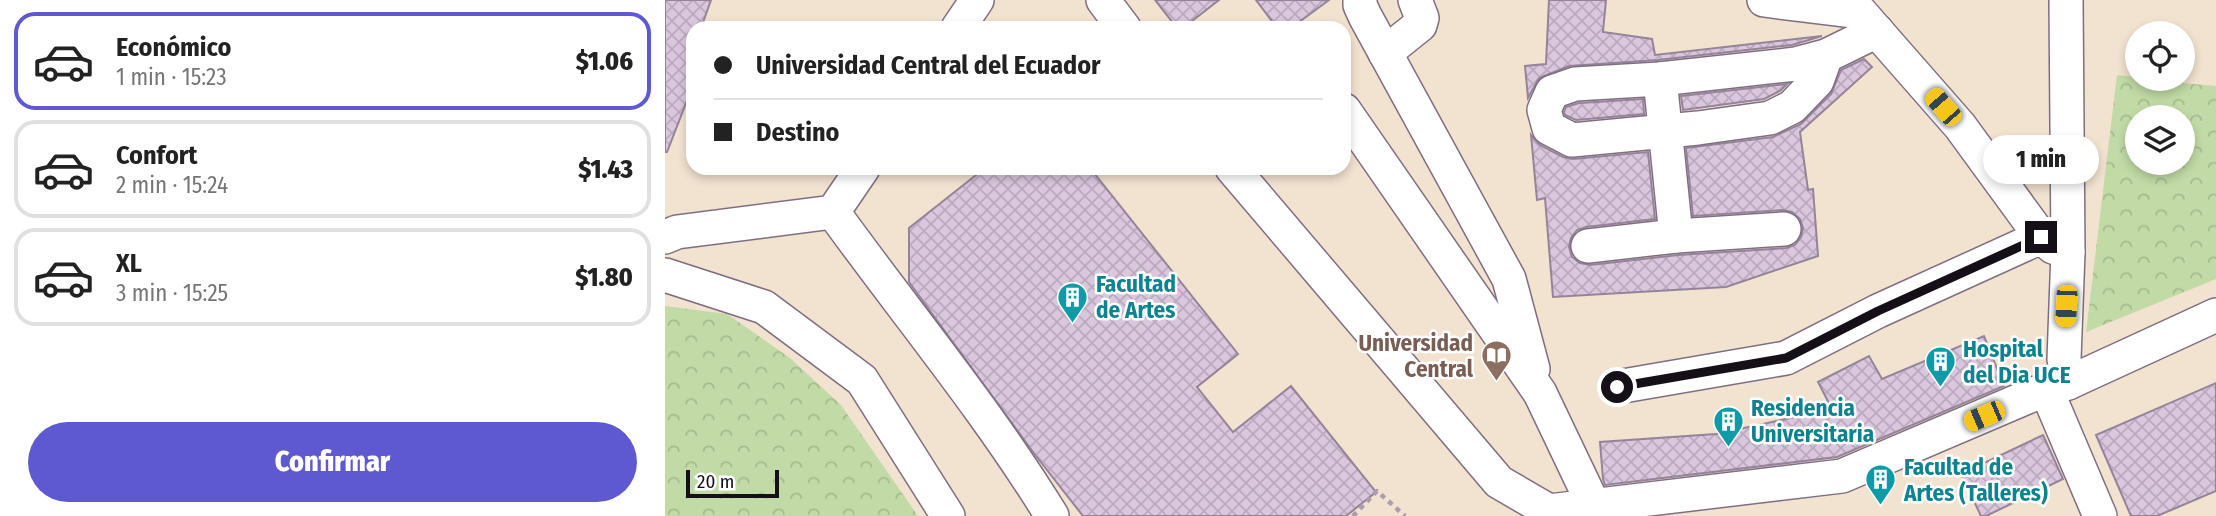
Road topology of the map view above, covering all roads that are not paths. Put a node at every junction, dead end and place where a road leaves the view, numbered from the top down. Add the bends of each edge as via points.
1 (977, 0) edge
2 (1103, 0) edge
3 (1360, 0) edge
4 (1415, 0) edge
5 (1763, 0) edge
6 (2066, 0) edge
7 (963, 21) edge
8 (1119, 21) edge
9 (1877, 31) junction
10 (1385, 52) junction
11 (1826, 56) junction
12 (1660, 79) junction
13 (1351, 120) edge
14 (1665, 131) junction
15 (858, 175) edge
16 (1237, 175) edge
17 (832, 212) junction
18 (1784, 229) dead end
19 (1677, 236) junction
20 (665, 237) edge
21 (2055, 244) junction
22 (1588, 246) dead end
23 (665, 275) edge
24 (2216, 315) edge
25 (2057, 386) junction
26 (1617, 387) dead end
27 (1540, 393) junction
28 (1594, 504) junction
29 (1551, 513) edge
30 (948, 516) edge
31 (1052, 516) edge
32 (2100, 516) edge

1 - 7 lane
2 - 8 lane
3 - 10 lane
4 - 10 lane via 1420,25
5 - 9 lane via 1860,12
6 - 21 lane
9 - 11 lane
9 - 21 lane
10 - 27 lane via 1509,279
11 - 12 lane via 1795,64
11 - 14 lane via 1817,81 1792,107 1769,118
12 - 14 lane
12 - 14 lane via 1575,84 1552,92 1544,110 1549,128 1572,140
13 - 27 lane
14 - 19 lane
15 - 17 lane
16 - 29 lane via 1499,482
17 - 20 lane
17 - 31 lane via 964,387
18 - 19 lane
19 - 22 lane
21 - 25 lane via 2064,359
21 - 26 lane via 1878,311 1786,358
23 - 30 lane via 764,307 862,380
24 - 25 lane
25 - 28 lane via 1842,476
25 - 32 lane
27 - 28 lane
28 - 29 lane

